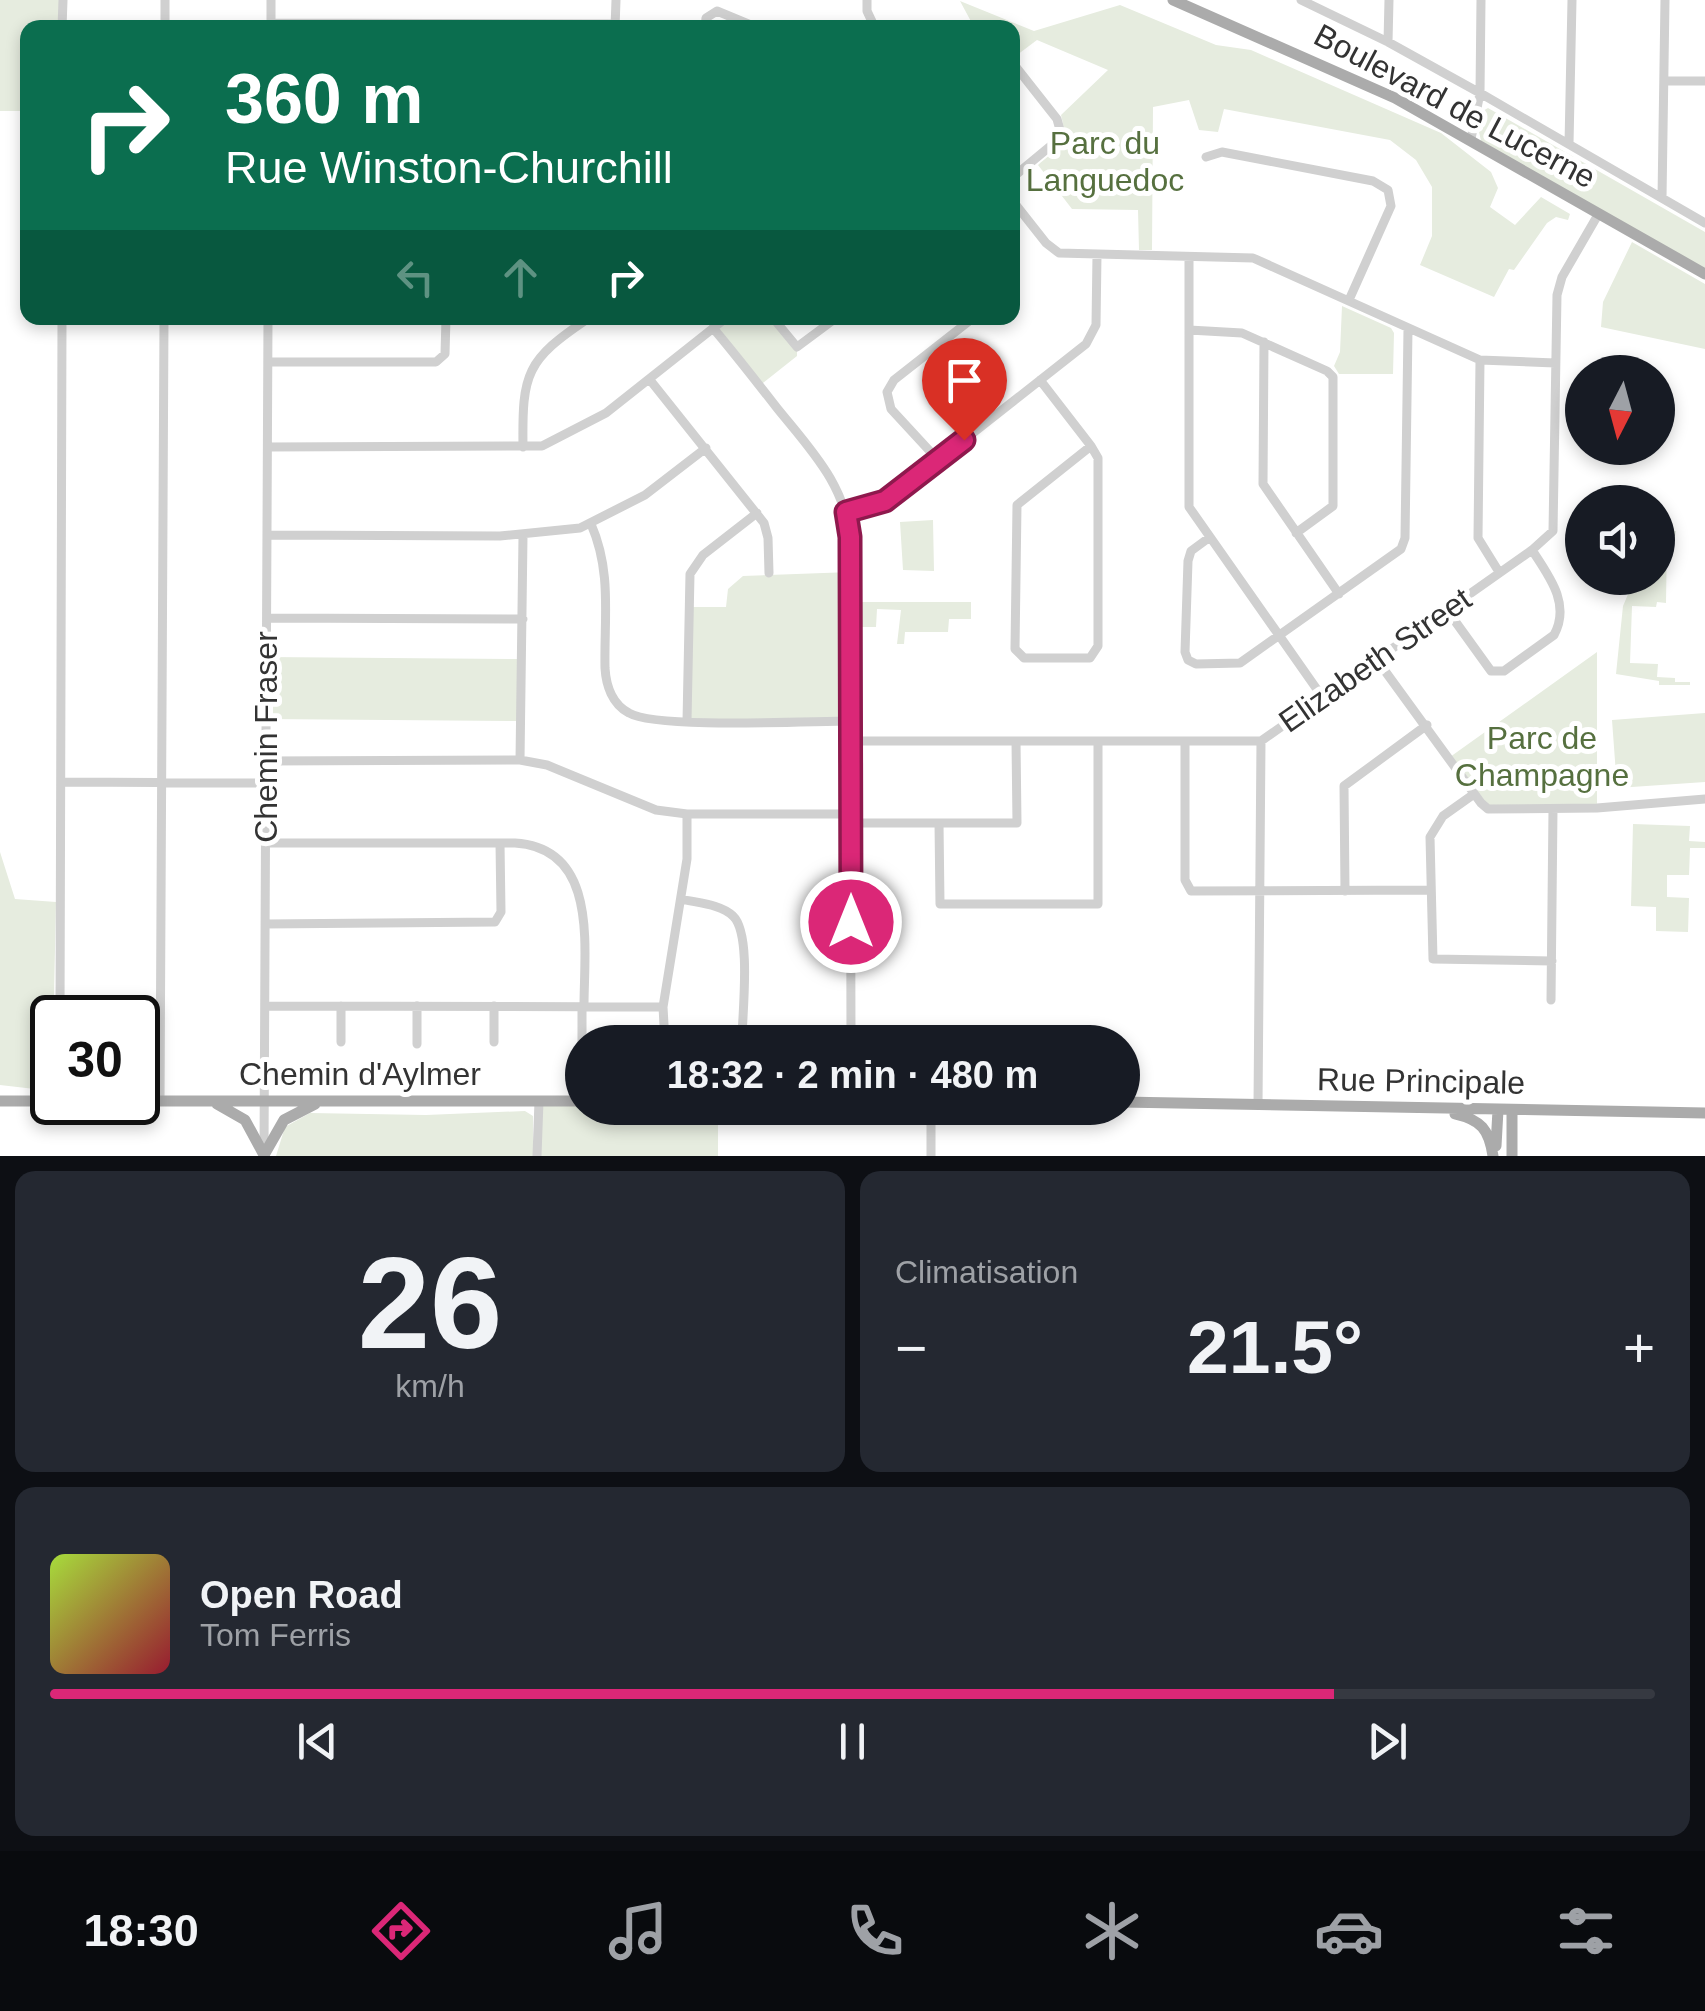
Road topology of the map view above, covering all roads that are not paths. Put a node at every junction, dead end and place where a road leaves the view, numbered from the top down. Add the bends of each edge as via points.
1 (1173, 0) edge
2 (1301, 0) edge
3 (1388, 0) edge
4 (1481, 0) edge
5 (1572, 0) edge
6 (1665, 0) edge
7 (706, 20) edge
8 (738, 20) edge
9 (1388, 42) junction
10 (1020, 72) edge
11 (1664, 81) junction
12 (1705, 82) edge
13 (1480, 93) junction
14 (1471, 139) junction
15 (1570, 144) junction
16 (1206, 157) dead end
17 (1020, 171) edge
18 (1662, 198) junction
19 (1020, 210) edge
20 (1599, 213) junction
21 (1705, 223) edge
22 (1097, 255) junction
23 (1189, 257) junction
24 (1705, 274) edge
25 (1349, 300) junction
26 (62, 325) edge
27 (164, 325) edge
28 (268, 325) edge
29 (446, 325) edge
30 (580, 325) edge
31 (717, 325) edge
32 (780, 325) edge
33 (827, 325) edge
34 (964, 325) edge
35 (713, 328) junction
36 (1408, 329) junction
37 (1189, 330) junction
38 (1264, 342) junction
39 (1480, 360) junction
40 (268, 362) junction
41 (1555, 363) junction
42 (650, 380) junction
43 (1040, 380) junction
44 (1091, 446) junction
45 (268, 447) junction
46 (523, 448) junction
47 (706, 448) junction
48 (938, 460) junction
49 (846, 512) junction
50 (758, 513) junction
51 (591, 524) junction
52 (1296, 533) junction
53 (267, 535) junction
54 (523, 536) junction
55 (1210, 537) junction
56 (1532, 550) junction
57 (1499, 572) junction
58 (769, 573) dead end
59 (1339, 594) junction
60 (1447, 610) junction
61 (267, 618) junction
62 (523, 618) junction
63 (1277, 635) junction
64 (1377, 660) junction
65 (1323, 698) junction
66 (686, 721) junction
67 (850, 721) junction
68 (1427, 726) junction
69 (1262, 740) junction
70 (850, 741) junction
71 (1016, 741) junction
72 (1098, 741) junction
73 (1186, 741) junction
74 (520, 760) junction
75 (266, 761) junction
76 (61, 782) junction
77 (162, 783) junction
78 (266, 783) junction
79 (1474, 794) junction
80 (1705, 800) edge
81 (1554, 808) junction
82 (688, 814) junction
83 (851, 818) junction
84 (939, 823) junction
85 (266, 843) junction
86 (500, 844) junction
87 (1345, 890) junction
88 (1430, 890) junction
89 (1260, 892) junction
90 (681, 899) junction
91 (265, 924) junction
92 (1552, 960) junction
93 (60, 995) edge
94 (1551, 1000) dead end
95 (265, 1006) junction
96 (341, 1006) junction
97 (416, 1006) junction
98 (494, 1006) junction
99 (583, 1006) junction
100 (663, 1006) junction
101 (583, 1025) edge
102 (664, 1025) edge
103 (742, 1025) edge
104 (852, 1025) edge
105 (340, 1042) dead end
106 (494, 1042) dead end
107 (417, 1044) dead end
108 (0, 1101) edge
109 (30, 1101) edge
110 (160, 1101) joint
111 (208, 1101) junction
112 (264, 1101) junction
113 (326, 1101) junction
114 (539, 1101) junction
115 (565, 1101) edge
116 (1140, 1102) edge
117 (1258, 1105) junction
118 (1426, 1109) junction
119 (1498, 1110) junction
120 (1512, 1111) junction
121 (1705, 1113) edge
122 (931, 1125) edge
123 (264, 1155) edge
124 (537, 1156) edge
125 (931, 1156) edge
126 (1494, 1156) edge
127 (1512, 1156) edge

1 - 14 main road, Boulevard de Lucerne via 1365,84
2 - 9 street
3 - 9 street
4 - 13 street
5 - 15 street
6 - 11 street
7 - 8 street via 717,12
9 - 13 street
10 - 17 street via 1060,130
11 - 12 street
11 - 18 street
13 - 14 street
13 - 15 street
14 - 20 main road, Boulevard de Lucerne
15 - 18 street
16 - 25 street via 1222,152 1388,190 1390,206
18 - 21 street
19 - 22 street via 1052,249
20 - 24 main road, Boulevard de Lucerne
20 - 41 street, Elizabeth Street via 1558,286
22 - 23 street
22 - 43 street via 1095,331
23 - 25 street via 1253,258
23 - 37 street
25 - 36 street
26 - 76 street
27 - 77 street
28 - 40 street, Chemin Fraser
29 - 40 street via 446,354 436,362
30 - 46 street via 530,370
31 - 35 street
32 - 33 street via 798,347
34 - 48 street via 887,392 891,409
35 - 42 street
35 - 49 street via 820,461
36 - 39 street
36 - 59 street via 1404,544
37 - 38 street via 1236,332
37 - 55 street via 1188,499
38 - 52 street via 1261,476
38 - 52 street via 1328,371 1334,381 1333,506
39 - 41 street
39 - 57 street via 1478,538
40 - 45 street, Chemin Fraser
41 - 56 street, Elizabeth Street via 1553,531
42 - 46 street via 559,440
42 - 47 street
43 - 44 street
43 - 48 street
44 - 44 street via 1098,464 1097,651 1090,658 1024,658 1016,648 1017,505
45 - 46 street
45 - 53 street, Chemin Fraser
47 - 50 street
47 - 51 street via 654,489
48 - 49 street via 885,501
49 - 67 street
50 - 58 street via 768,532
50 - 66 street via 703,555 690,574
51 - 54 street
51 - 66 street via 605,564 605,674 611,695 639,718
52 - 59 street
53 - 54 street
53 - 61 street, Chemin Fraser
54 - 62 street
55 - 63 street
55 - 63 street via 1188,556 1188,660 1235,664
56 - 57 street, Elizabeth Street
56 - 60 street via 1558,592 1558,627 1504,671 1491,671
57 - 60 street, Elizabeth Street
59 - 63 street
60 - 64 street, Elizabeth Street
61 - 62 street
61 - 75 street, Chemin Fraser
62 - 74 street
63 - 65 street
64 - 65 street, Elizabeth Street
64 - 68 street
65 - 69 street, Elizabeth Street
66 - 67 street
67 - 70 street
68 - 79 street
68 - 87 street via 1344,786
69 - 73 street, Elizabeth Street
69 - 89 street
70 - 71 street, Elizabeth Street
70 - 83 street
71 - 72 street, Elizabeth Street
71 - 84 street via 1016,822
72 - 73 street, Elizabeth Street
72 - 84 street via 1098,904 940,904
73 - 89 street via 1185,885 1196,892
74 - 75 street
74 - 82 street via 656,810
75 - 78 street, Chemin Fraser
76 - 77 street
76 - 93 street
77 - 78 street
77 - 110 street
78 - 85 street, Chemin Fraser
79 - 81 street via 1488,809
79 - 88 street via 1433,828
80 - 81 street
81 - 92 street
82 - 83 street
82 - 90 street
83 - 84 street
83 - 104 street
85 - 86 street
85 - 91 street, Chemin Fraser
86 - 91 street via 495,922
86 - 99 street via 541,849 579,889
87 - 88 street
87 - 89 street
88 - 92 street via 1433,960
89 - 117 street
90 - 100 street
90 - 103 street via 724,910 740,927
91 - 95 street, Chemin Fraser
92 - 94 street
95 - 96 street
95 - 112 street, Chemin Fraser
96 - 97 street
96 - 105 street
97 - 98 street
97 - 107 street
98 - 99 street
98 - 106 street
99 - 100 street
99 - 101 street
100 - 102 street
108 - 109 main road
110 - 111 main road, Chemin d'Aylmer
111 - 112 main road, Chemin d'Aylmer
111 - 123 main road via 245,1120
112 - 113 main road, Chemin d'Aylmer
112 - 123 street, Chemin Fraser
113 - 114 main road, Chemin d'Aylmer
113 - 123 main road via 284,1120
114 - 115 main road, Chemin d'Aylmer
114 - 124 street
116 - 117 main road, Rue Principale
117 - 118 main road, Rue Principale
118 - 119 main road, Rue Principale
118 - 126 main road via 1475,1120 1486,1130
119 - 120 main road, Rue Principale
119 - 126 main road
120 - 121 main road, Rue Principale
120 - 127 main road
122 - 125 street

